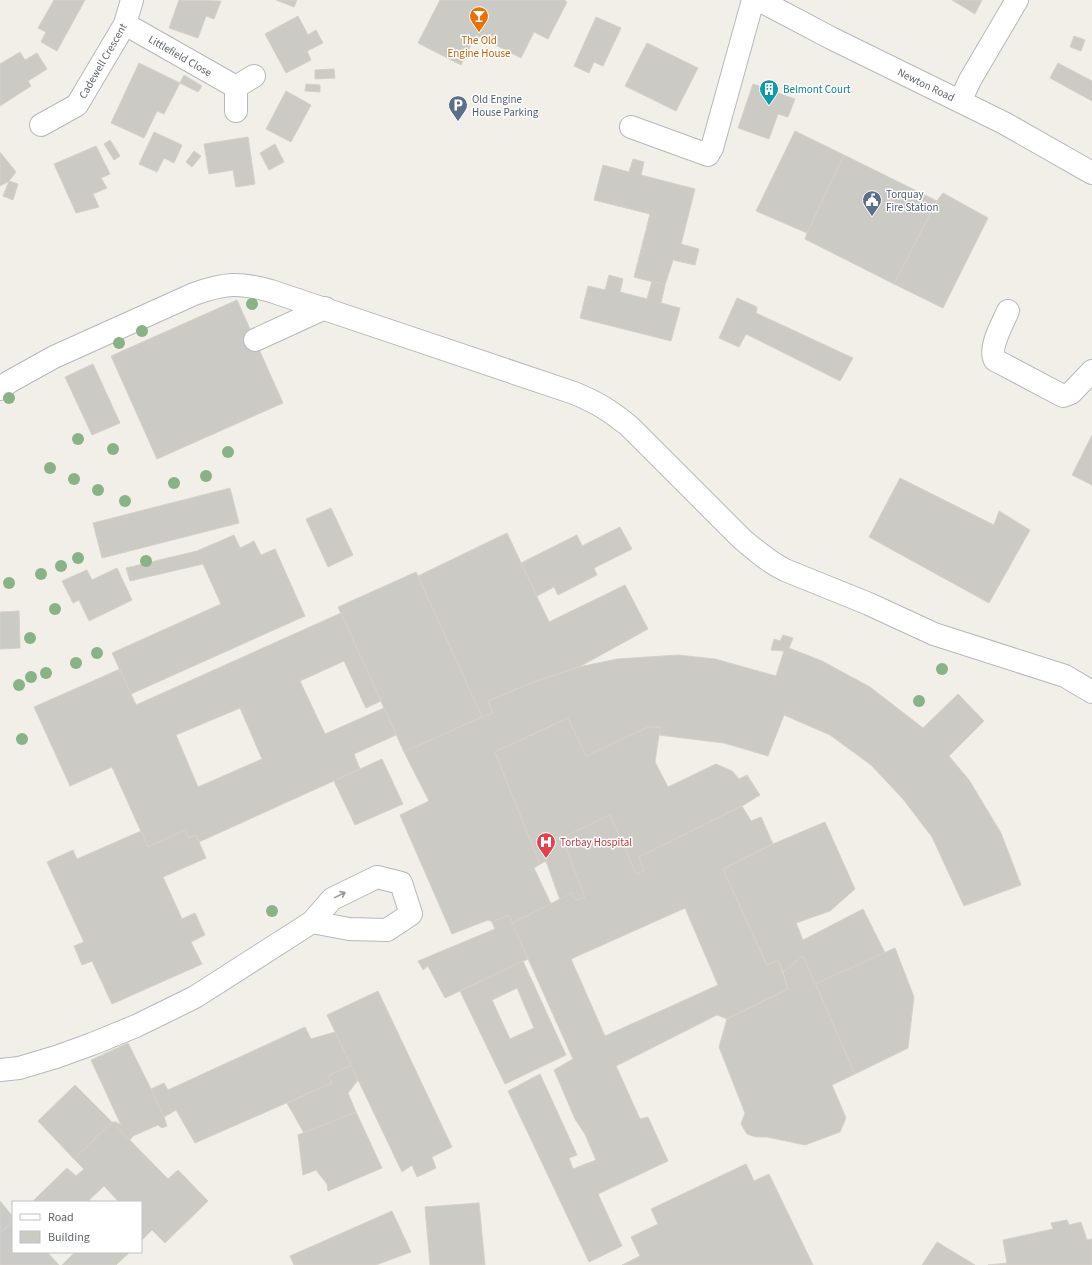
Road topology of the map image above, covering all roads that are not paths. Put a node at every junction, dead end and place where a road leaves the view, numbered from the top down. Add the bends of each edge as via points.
1 (132, 0) edge
2 (753, 0) edge
3 (759, 0) edge
4 (1017, 0) edge
5 (125, 24) junction
6 (254, 76) dead end
7 (236, 87) junction
8 (960, 101) junction
9 (236, 111) dead end
10 (41, 125) dead end
11 (631, 127) dead end
12 (1092, 173) edge
13 (325, 308) junction
14 (1008, 311) dead end
15 (255, 340) dead end
16 (1092, 371) edge
17 (0, 389) edge
18 (1092, 692) edge
19 (312, 922) dead end
20 (0, 1070) edge

1 - 5 street, Cadewell Crescent
2 - 11 street via 708,155
3 - 8 street, Newton Road
4 - 8 street
5 - 7 street, Littlefield Close
5 - 10 street, Cadewell Crescent via 77,106
6 - 7 street
7 - 9 street
8 - 12 street, Newton Road
13 - 15 street
13 - 17 street via 252,286 232,284 213,287 54,357
13 - 18 street via 596,402 629,426 742,539 773,564 934,634 1064,676
14 - 16 street via 993,346 992,356 995,360 1063,396 1071,393
19 - 20 street via 209,989 163,1013 56,1057 19,1068

